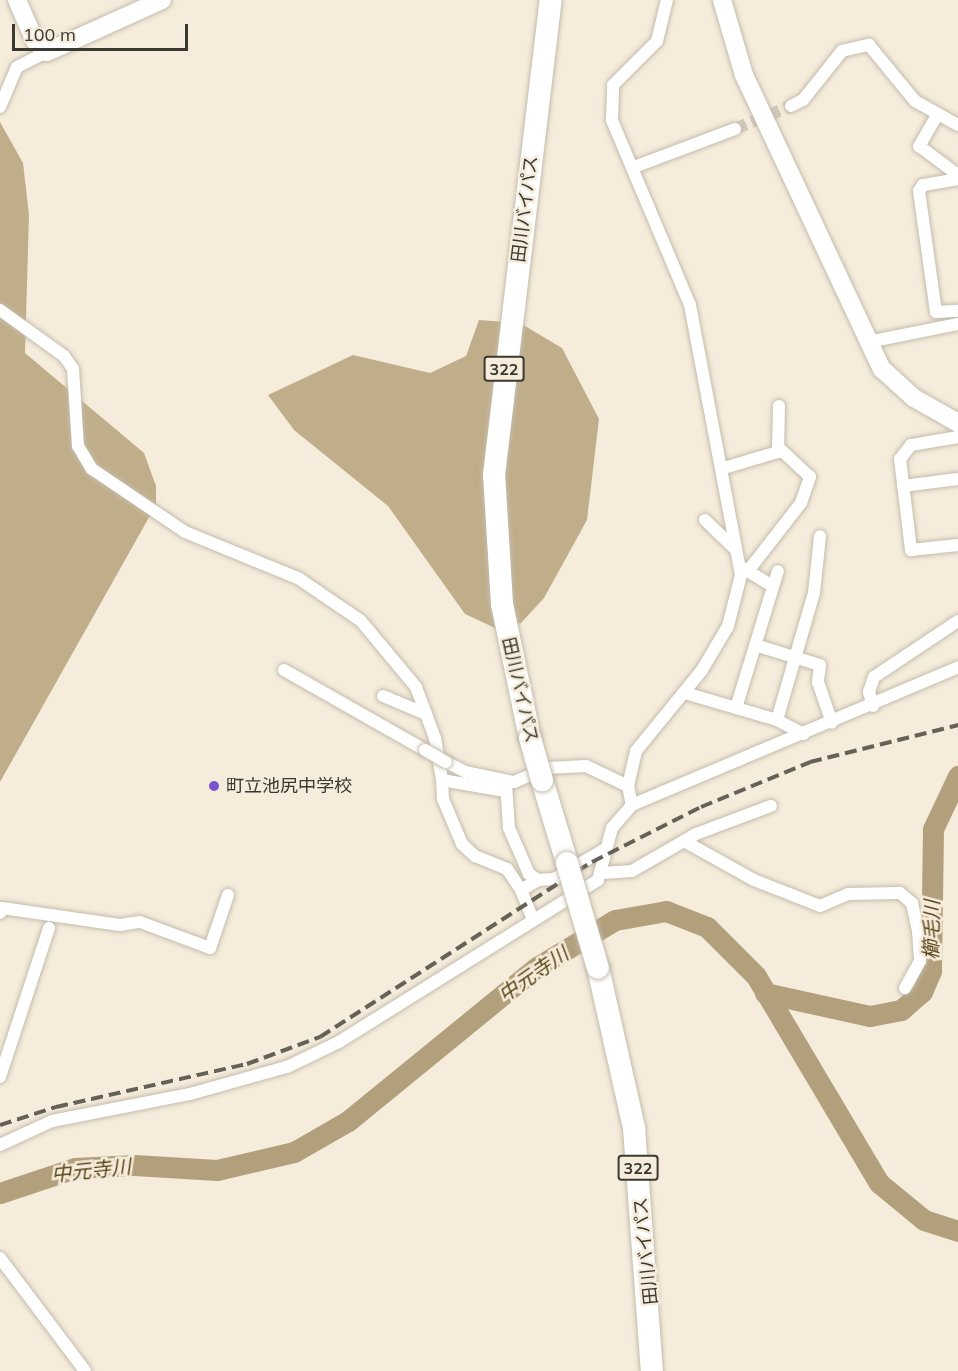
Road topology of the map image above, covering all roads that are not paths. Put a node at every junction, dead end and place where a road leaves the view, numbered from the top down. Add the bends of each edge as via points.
1 (17, 0) edge
2 (162, 0) edge
3 (551, 0) edge
4 (667, 0) edge
5 (722, 0) edge
6 (47, 52) junction
7 (790, 106) tunnel mouth
8 (0, 107) edge
9 (936, 117) junction
10 (958, 125) edge
11 (735, 129) tunnel mouth
12 (634, 167) junction
13 (958, 177) edge
14 (0, 310) edge
15 (958, 311) edge
16 (958, 324) edge
17 (868, 342) junction
18 (779, 406) dead end
19 (958, 435) edge
20 (778, 447) junction
21 (724, 468) junction
22 (958, 479) edge
23 (903, 486) junction
24 (705, 520) dead end
25 (820, 536) dead end
26 (958, 544) edge
27 (736, 549) junction
28 (744, 568) junction
29 (778, 571) dead end
30 (773, 586) junction
31 (958, 621) edge
32 (755, 645) junction
33 (797, 658) junction
34 (958, 667) edge
35 (284, 670) dead end
36 (685, 693) junction
37 (383, 696) dead end
38 (873, 706) junction
39 (736, 708) junction
40 (426, 714) junction
41 (777, 720) junction
42 (832, 723) junction
43 (803, 734) junction
44 (442, 780) junction
45 (506, 785) junction
46 (628, 786) junction
47 (632, 805) junction
48 (771, 806) dead end
49 (684, 841) junction
50 (606, 849) junction
51 (602, 873) junction
52 (538, 880) junction
53 (521, 890) junction
54 (228, 895) dead end
55 (1, 910) edge
56 (533, 920) junction
57 (49, 928) dead end
58 (905, 988) dead end
59 (0, 1077) edge
60 (0, 1144) edge
61 (0, 1258) edge
62 (85, 1371) edge
63 (652, 1371) edge

1 - 6 street via 35,41
2 - 6 street
3 - 63 highway, 田川バイパス / 322, bridge via 494,475 504,615 530,738 598,968 634,1128
4 - 12 street via 657,40 620,75 610,98 620,143
5 - 17 street via 744,75
6 - 8 street via 17,67
7 - 9 street via 811,92 842,51 856,44 869,45 915,101
9 - 10 street
9 - 13 street via 919,146
11 - 12 street
12 - 21 street via 690,305
13 - 15 street via 923,185 919,191 936,312
14 - 40 street via 64,356 73,369 78,446 92,469 186,532 298,578 361,621 416,687
16 - 17 street
17 - 19 street via 899,385
18 - 20 street
19 - 23 street via 905,449 900,459
20 - 21 street
20 - 28 street via 810,477 801,503
21 - 27 street
22 - 23 street
23 - 26 street via 911,550
24 - 27 street
25 - 33 street via 814,593
27 - 28 street
28 - 30 street
28 - 36 street via 728,626
29 - 30 street
30 - 32 street
31 - 38 street via 874,677 869,692
32 - 33 street
32 - 39 street
33 - 41 street
33 - 42 street via 820,665 818,682
34 - 38 street
35 - 45 street, bridge via 446,762
36 - 39 street
36 - 46 street via 642,740
37 - 40 street
38 - 42 street
39 - 41 street
40 - 44 street
41 - 43 street
42 - 43 street
43 - 47 street
44 - 45 street
44 - 53 street via 443,799 462,844 475,856 507,869
45 - 46 street via 573,764
45 - 52 street via 519,855
46 - 47 street
47 - 50 street via 612,828
48 - 49 street
49 - 51 street via 632,871
49 - 58 street via 754,880 820,906 848,894 900,893 912,903 920,951
50 - 51 street
50 - 52 street via 554,879
51 - 56 street via 591,886
52 - 53 street
53 - 56 street
54 - 55 street via 210,948 140,922 120,925
56 - 60 street via 339,1042 287,1067 190,1094 52,1121
57 - 59 street
61 - 62 street

